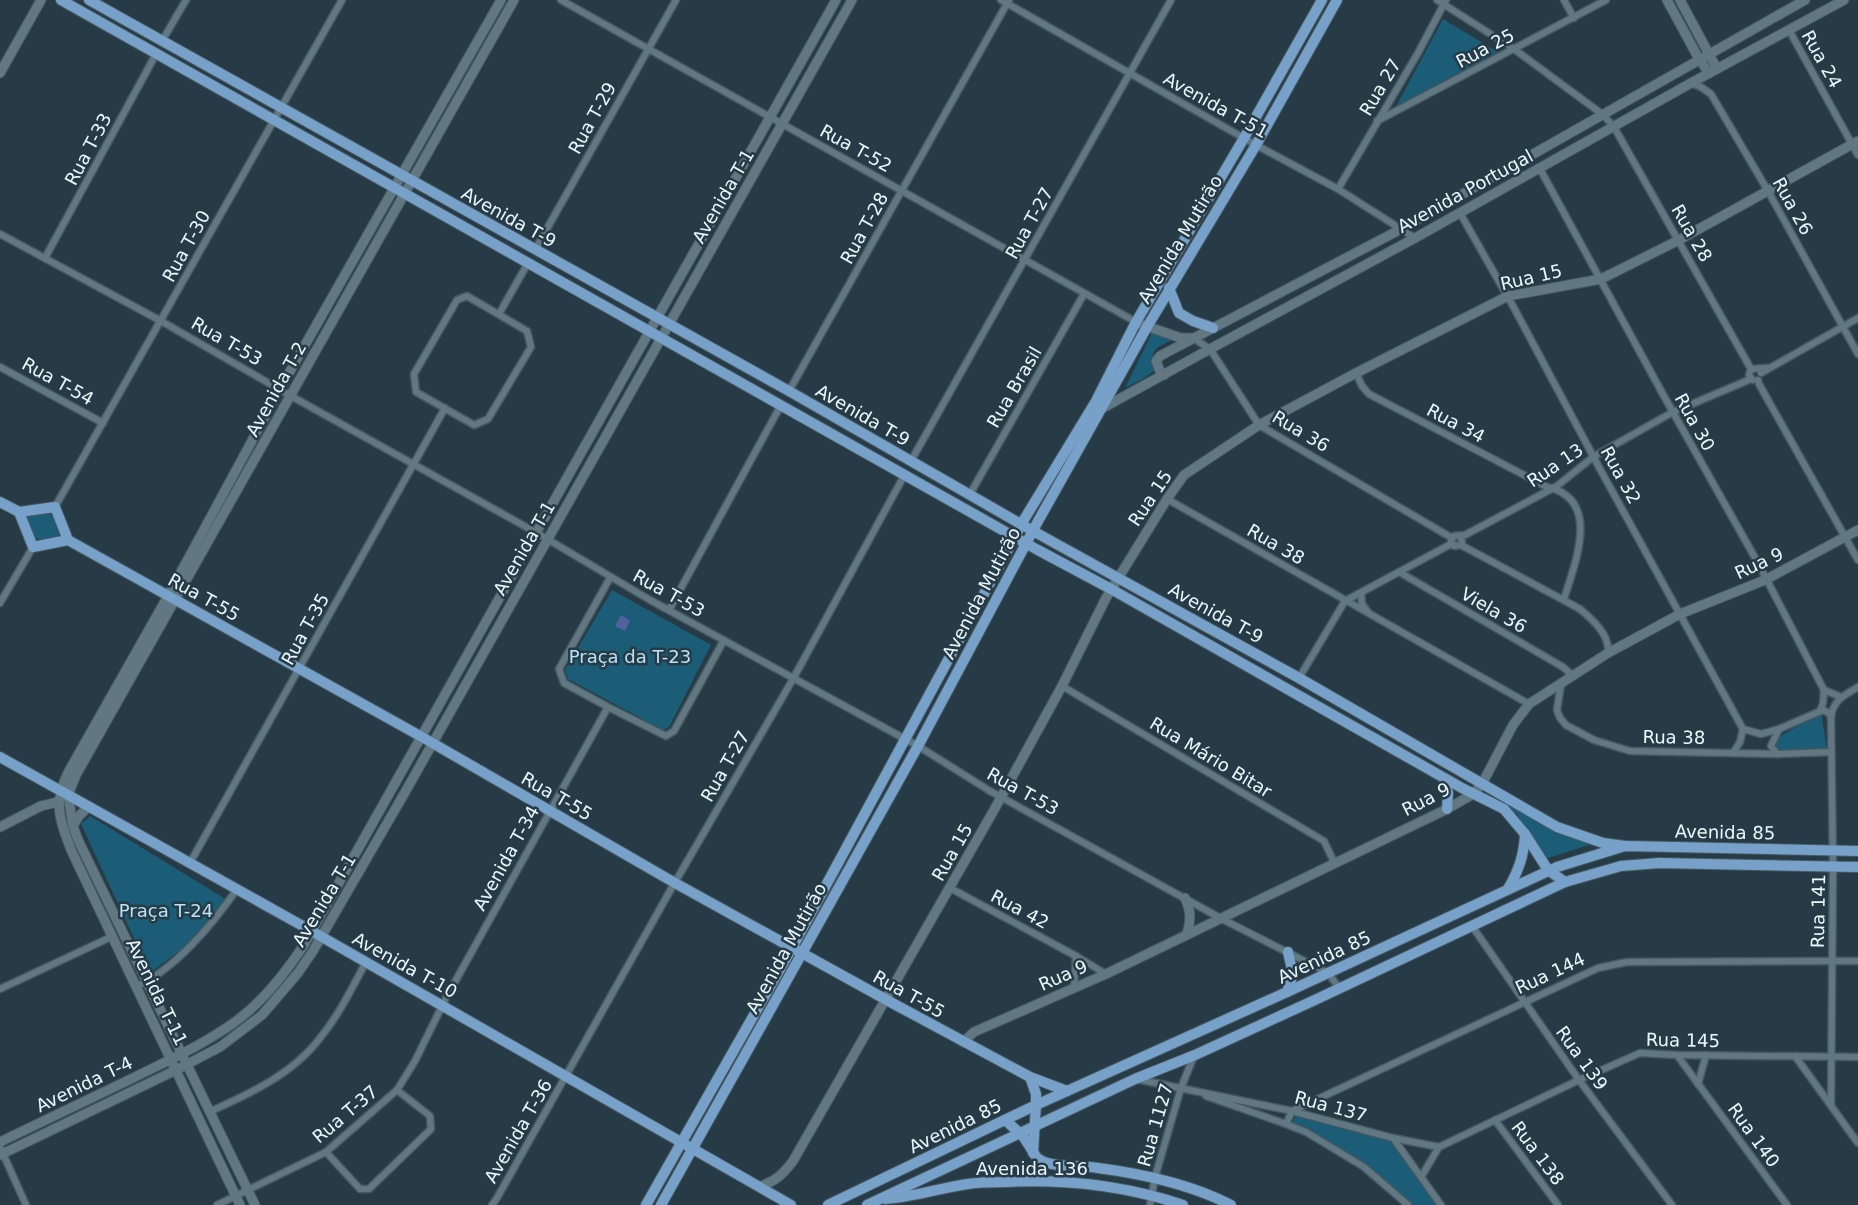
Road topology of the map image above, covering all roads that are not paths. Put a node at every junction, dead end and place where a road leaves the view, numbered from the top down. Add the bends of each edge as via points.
1 (41, 0) edge
2 (61, 0) edge
3 (89, 0) edge
4 (186, 0) edge
5 (342, 0) edge
6 (501, 0) edge
7 (514, 0) edge
8 (561, 0) edge
9 (676, 0) edge
10 (836, 0) edge
11 (852, 0) edge
12 (1171, 0) edge
13 (1322, 0) edge
14 (1337, 0) edge
15 (1437, 0) edge
16 (1564, 0) edge
17 (1606, 0) edge
18 (1667, 0) edge
19 (1680, 0) edge
20 (1805, 0) edge
21 (1844, 0) edge
22 (1006, 1) edge
23 (1445, 2) edge
24 (1574, 18) junction
25 (1789, 30) junction
26 (162, 41) junction
27 (648, 49) junction
28 (1514, 49) junction
29 (156, 54) junction
30 (1710, 54) junction
31 (1699, 59) junction
32 (1718, 69) junction
33 (0, 72) edge
34 (1130, 74) junction
35 (1708, 74) junction
36 (1691, 83) junction
37 (281, 107) junction
38 (1602, 114) junction
39 (770, 118) junction
40 (274, 120) junction
41 (1376, 121) junction
42 (782, 124) junction
43 (1614, 127) junction
44 (1244, 138) junction
45 (1855, 142) edge
46 (1256, 145) junction
47 (1858, 155) edge
48 (1540, 168) junction
49 (401, 176) junction
50 (412, 182) junction
51 (394, 188) junction
52 (1338, 189) junction
53 (902, 191) junction
54 (1768, 191) junction
55 (405, 194) junction
56 (1460, 213) junction
57 (1401, 228) junction
58 (0, 234) edge
59 (1415, 238) junction
60 (1679, 240) junction
61 (535, 250) junction
62 (46, 258) junction
63 (1025, 260) junction
64 (528, 263) junction
65 (1601, 279) junction
66 (1170, 288) junction
67 (1084, 294) junction
68 (1508, 296) junction
69 (499, 314) junction
70 (657, 318) junction
71 (1858, 318) edge
72 (161, 321) junction
73 (1136, 322) junction
74 (669, 324) junction
75 (1843, 327) junction
76 (1147, 328) junction
77 (1213, 328) junction
78 (650, 332) junction
79 (661, 338) junction
80 (1193, 338) junction
81 (1210, 348) junction
82 (1858, 354) edge
83 (0, 367) edge
84 (1356, 372) junction
85 (1759, 374) junction
86 (1164, 375) junction
87 (1749, 376) junction
88 (280, 389) junction
89 (789, 391) junction
90 (291, 396) junction
91 (781, 405) junction
92 (444, 408) junction
93 (1101, 409) junction
94 (1673, 412) junction
95 (103, 422) junction
96 (1259, 426) junction
97 (1594, 457) junction
98 (911, 461) junction
99 (413, 463) junction
100 (904, 474) junction
101 (1556, 488) junction
102 (970, 494) junction
103 (1167, 499) junction
104 (0, 502) edge
105 (55, 507) junction
106 (19, 512) junction
107 (1022, 524) junction
108 (1858, 530) edge
109 (1033, 531) junction
110 (537, 533) junction
111 (1016, 536) junction
112 (1845, 537) junction
113 (68, 540) junction
114 (548, 540) junction
115 (1455, 541) junction
116 (1027, 543) junction
117 (33, 547) junction
118 (1858, 560) edge
119 (1399, 572) junction
120 (1119, 577) junction
121 (610, 578) junction
122 (1765, 580) junction
123 (1111, 589) junction
124 (1360, 593) junction
125 (172, 598) junction
126 (1564, 599) junction
127 (1345, 601) junction
128 (0, 604) edge
129 (668, 610) junction
130 (1680, 614) junction
131 (1371, 616) junction
132 (724, 640) junction
133 (1608, 653) junction
134 (300, 669) junction
135 (1573, 676) junction
136 (793, 678) junction
137 (1299, 678) junction
138 (1560, 684) junction
139 (1062, 686) junction
140 (1858, 687) edge
141 (1824, 690) junction
142 (1841, 697) junction
143 (1529, 704) junction
144 (608, 708) junction
145 (1820, 710) junction
146 (1831, 717) junction
147 (1743, 729) junction
148 (1779, 729) junction
149 (422, 737) junction
150 (906, 740) junction
151 (432, 743) junction
152 (918, 746) junction
153 (1831, 752) junction
154 (1733, 753) junction
155 (1777, 754) junction
156 (0, 757) edge
157 (1444, 778) junction
158 (1482, 784) junction
159 (64, 792) junction
160 (1473, 794) junction
161 (1000, 796) junction
162 (58, 802) junction
163 (89, 806) junction
164 (1447, 809) junction
165 (550, 810) junction
166 (73, 826) junction
167 (0, 827) edge
168 (1525, 834) junction
169 (1626, 846) junction
170 (1832, 851) junction
171 (1858, 851) edge
172 (1334, 862) junction
173 (190, 863) junction
174 (1833, 867) junction
175 (1858, 867) edge
176 (1548, 870) junction
177 (1565, 882) junction
178 (674, 883) junction
179 (950, 888) junction
180 (237, 889) junction
181 (1508, 889) junction
182 (1185, 898) junction
183 (1222, 919) junction
184 (1472, 926) junction
185 (312, 931) junction
186 (1187, 934) junction
187 (112, 937) junction
188 (321, 937) junction
189 (797, 951) junction
190 (1288, 952) junction
191 (1076, 956) junction
192 (1832, 961) junction
193 (366, 962) junction
194 (1858, 962) edge
195 (1328, 973) junction
196 (1106, 974) junction
197 (147, 982) junction
198 (136, 987) junction
199 (1074, 988) junction
200 (1340, 988) junction
201 (0, 989) edge
202 (1287, 992) junction
203 (886, 1000) junction
204 (444, 1002) junction
205 (1523, 1002) junction
206 (963, 1042) junction
207 (182, 1054) junction
208 (1195, 1055) junction
209 (1677, 1055) junction
210 (1706, 1056) junction
211 (1795, 1056) junction
212 (1831, 1057) junction
213 (1858, 1057) edge
214 (171, 1059) junction
215 (187, 1065) junction
216 (176, 1070) junction
217 (568, 1074) junction
218 (1030, 1077) junction
219 (1135, 1079) junction
220 (1579, 1080) junction
221 (1698, 1084) junction
222 (1181, 1088) junction
223 (397, 1090) junction
224 (1067, 1091) junction
225 (1036, 1105) junction
226 (1831, 1105) junction
227 (1292, 1110) junction
228 (209, 1112) junction
229 (1005, 1120) junction
230 (1495, 1120) junction
231 (1286, 1124) junction
232 (1036, 1125) junction
233 (1019, 1133) junction
234 (1393, 1138) junction
235 (0, 1142) edge
236 (681, 1142) junction
237 (1858, 1143) edge
238 (1439, 1147) junction
239 (693, 1148) junction
240 (1, 1152) edge
241 (326, 1152) junction
242 (1034, 1154) junction
243 (1155, 1177) junction
244 (1421, 1177) junction
245 (761, 1186) junction
246 (248, 1190) junction
247 (776, 1195) junction
248 (879, 1199) junction
249 (1151, 1200) edge
250 (238, 1201) edge
251 (26, 1205) edge
252 (217, 1205) edge
253 (255, 1205) edge
254 (492, 1205) edge
255 (646, 1205) edge
256 (661, 1205) edge
257 (782, 1205) edge
258 (792, 1205) edge
259 (828, 1205) edge
260 (867, 1205) edge
261 (1184, 1205) edge
262 (1231, 1205) edge
263 (1408, 1205) edge
264 (1441, 1205) edge
265 (1558, 1205) edge
266 (1672, 1205) edge
267 (1787, 1205) edge

1 - 33 main road
2 - 29 main road, Avenida T-9
3 - 26 main road, Avenida T-9
4 - 26 street
5 - 37 street, Rua T-30
6 - 49 main road, Avenida T-2
7 - 50 main road, Avenida T-2
8 - 27 street, Rua T-52
9 - 27 street, Rua T-29
10 - 39 main road, Avenida T-1
11 - 42 main road, Avenida T-1
12 - 34 street, Rua T-27
13 - 44 main road, Avenida Mutirão
14 - 46 main road, Avenida Mutirão
15 - 23 street, Rua 28
16 - 24 street
17 - 24 street, Rua 25
18 - 31 main road
19 - 30 main road
20 - 30 main road, Avenida Portugal
21 - 25 main road, Avenida Portugal
22 - 34 street, Avenida T-51
22 - 53 street, Rua T-28
23 - 28 street, Rua 28
23 - 41 street, Rua 27
24 - 28 street, Rua 25
25 - 32 main road, Avenida Portugal
25 - 45 street, Rua 24
26 - 37 main road, Avenida T-9
27 - 39 street, Rua T-52
27 - 61 street, Rua T-29
28 - 38 street, Rua 28
28 - 41 street, Rua 25
29 - 40 main road, Avenida T-9
29 - 62 street, Rua T-33
30 - 31 main road, Avenida Portugal
30 - 32 main road
31 - 35 main road
31 - 38 main road, Avenida Portugal
32 - 35 main road, Avenida Portugal
34 - 44 street, Avenida T-51
34 - 63 street, Rua T-27
35 - 36 main road, Avenida Portugal
36 - 43 main road, Avenida Portugal
36 - 54 street, Rua 26 via 1711,94
37 - 40 street, Rua T-30
37 - 49 main road, Avenida T-9
38 - 43 street, Rua 28
38 - 57 main road, Avenida Portugal
39 - 42 street, Rua T-52
39 - 70 main road, Avenida T-1
40 - 51 main road, Avenida T-9
40 - 72 street, Rua T-30
41 - 52 street, Rua 27
42 - 53 street, Rua T-52
42 - 74 main road, Avenida T-1
43 - 48 main road, Avenida Portugal
43 - 60 street, Rua 28
44 - 46 street, Avenida T-51
44 - 73 main road, Avenida Mutirão
45 - 47 street, Rua 24
45 - 54 main road, Rua 15
46 - 52 street, Avenida T-51
46 - 66 main road, Avenida Mutirão
48 - 56 main road, Avenida Portugal
48 - 65 street, Rua 30
49 - 50 main road, Avenida T-9
49 - 51 main road, Avenida T-2
50 - 55 main road, Avenida T-2
50 - 61 main road, Avenida T-9
51 - 55 main road, Avenida T-9
51 - 88 main road, Avenida T-2
52 - 57 street, Avenida T-51
53 - 63 street, Rua T-52
53 - 89 street, Rua T-28
54 - 60 main road, Rua 15
54 - 75 street, Rua 26
55 - 64 main road, Avenida T-9
55 - 90 main road, Avenida T-2
56 - 59 main road, Avenida Portugal
56 - 68 street, Rua 32
57 - 59 street, Avenida T-51
57 - 77 main road, Avenida Portugal
58 - 62 street, Rua T-53
59 - 81 main road, Avenida Portugal
60 - 65 main road, Rua 15
60 - 87 street, Rua 28
61 - 70 main road, Avenida T-9
62 - 72 street, Rua T-53
63 - 67 street, Rua T-52
63 - 98 street, Rua T-27
64 - 69 street
64 - 78 main road, Avenida T-9
65 - 68 main road, Rua 15
65 - 94 street, Rua 30
66 - 76 main road, Avenida Mutirão
66 - 77 main road via 1179,313
67 - 73 street, Rua T-52
67 - 102 street, Rua Brasil
68 - 84 main road, Rua 15
68 - 97 street, Rua 32
69 - 92 street via 527,331 531,346 488,419 474,425
69 - 92 street via 467,296 457,300 414,374 416,392
70 - 74 main road, Avenida T-9
70 - 78 main road, Avenida T-1
71 - 75 street
72 - 88 street, Rua T-53
72 - 95 street, Rua T-30
73 - 76 main road, Rua 36
73 - 107 main road, Avenida Mutirão via 1096,402
74 - 79 main road, Avenida T-1
74 - 89 main road, Avenida T-9
75 - 82 street, Rua 26
75 - 85 street
76 - 80 main road, Rua 36 via 1181,338
76 - 93 main road, Avenida Mutirão
77 - 80 main road, Avenida Portugal
78 - 79 main road, Avenida T-9
78 - 110 main road, Avenida T-1
79 - 91 main road, Avenida T-9
79 - 114 main road, Avenida T-1
80 - 81 street, Rua 36
80 - 86 main road, Avenida Portugal via 1160,356 1156,362
81 - 86 main road, Avenida Portugal
81 - 96 street, Rua 36
83 - 95 street, Rua T-54
84 - 96 main road, Rua 15
84 - 101 street, Rua 34 via 1369,394 1546,487
85 - 87 street
85 - 87 street
85 - 112 street via 1759,384
86 - 93 main road, Avenida Portugal
87 - 94 street, Rua 13
88 - 90 street, Rua T-53
88 - 125 main road, Avenida T-2
89 - 98 main road, Avenida T-9
90 - 99 street, Rua T-53
90 - 125 main road, Avenida T-2
91 - 100 main road, Avenida T-9
91 - 129 street
92 - 99 street, Rua T-35
93 - 109 main road, Avenida Mutirão
94 - 97 street, Rua 13
94 - 122 street, Rua 30
95 - 105 street, Rua T-30
96 - 103 main road, Rua 15 via 1184,475
96 - 115 street, Rua 36
97 - 101 street, Rua 13
97 - 130 street, Rua 32
98 - 102 main road, Avenida T-9
99 - 110 street, Rua T-53
99 - 134 street, Rua T-35
100 - 111 main road, Avenida T-9
100 - 136 street, Rua T-27
101 - 115 street, Rua 13
101 - 126 street via 1569,497 1580,525 1580,550
102 - 107 main road, Avenida T-9
103 - 120 main road, Rua 15
103 - 127 street, Rua 38
104 - 106 main road
105 - 106 main road
105 - 113 main road
106 - 117 main road
107 - 109 main road, Avenida T-9
107 - 111 main road, Avenida Mutirão
108 - 112 main road, Rua 9
109 - 116 main road, Avenida Mutirão
109 - 120 main road, Avenida T-9
110 - 114 street, Rua T-53
110 - 149 main road, Avenida T-1
111 - 116 main road, Avenida T-9
111 - 150 main road, Avenida Mutirão
112 - 118 street
112 - 122 main road, Rua 9
113 - 117 main road
113 - 125 main road, Rua T-55
114 - 121 street, Rua T-53
114 - 151 main road, Avenida T-1
115 - 119 street, Rua 13
115 - 126 street, Rua 36
116 - 123 main road, Avenida T-9
116 - 152 main road, Avenida Mutirão
117 - 128 street
119 - 124 street, Rua 13
119 - 135 street, Viela 36 via 1563,667
120 - 123 main road, Rua 15
120 - 137 main road, Avenida T-9
121 - 129 street, Rua T-53
121 - 144 street via 559,669 564,683
122 - 130 main road, Rua 9
122 - 141 street, Rua 30
123 - 139 main road, Rua 15
123 - 157 main road, Avenida T-9
124 - 127 street, Rua 13
124 - 131 street via 1362,604
125 - 134 main road, Rua T-55
125 - 159 main road, Avenida T-2 via 69,771
126 - 133 street, Rua 36 via 1594,623 1606,640
127 - 131 street, Rua 38
127 - 137 street
129 - 132 street, Rua T-53
130 - 133 main road, Rua 9
130 - 147 street, Rua 32
131 - 143 street, Rua 38
132 - 136 street, Rua T-53
132 - 144 street via 674,731 666,736
133 - 135 main road, Rua 9
134 - 149 main road, Rua T-55
134 - 173 street, Rua T-35
135 - 138 main road, Rua 9
136 - 150 street, Rua T-53
136 - 178 street, Rua T-27
137 - 158 main road, Avenida T-9
138 - 143 main road, Rua 9
138 - 154 street, Rua 38 via 1557,700 1560,718 1566,725 1594,740 1630,751
139 - 161 main road, Rua 15
139 - 172 street, Rua Mário Bitar via 1324,841
140 - 142 street
141 - 142 street
141 - 145 street
142 - 146 street
143 - 158 main road, Rua 9 via 1513,725
144 - 165 street, Avenida T-34
145 - 146 street
145 - 148 street
146 - 153 street, Rua 141
147 - 148 street via 1761,734
147 - 154 street
148 - 155 street via 1771,746
149 - 151 main road, Rua T-55
149 - 185 main road, Avenida T-1
150 - 152 street, Rua T-53
150 - 189 main road, Avenida Mutirão
151 - 165 main road, Rua T-55
151 - 188 main road, Avenida T-1
152 - 161 street, Rua T-53
152 - 189 main road, Avenida Mutirão
153 - 155 street, Rua 38
153 - 170 street, Rua 141
154 - 155 street, Rua 38
156 - 159 main road, Avenida T-10
157 - 160 main road, Avenida T-9
157 - 164 main road via 1448,793
158 - 160 main road, Rua 9
158 - 169 main road, Avenida T-9 via 1557,827 1603,843
159 - 162 main road, Avenida T-11
159 - 163 main road, Avenida T-10
159 - 166 main road, Avenida T-11
160 - 164 main road, Rua 9
160 - 168 main road, Avenida T-9 via 1504,809
161 - 179 main road, Rua 15
161 - 182 street, Rua T-53
162 - 167 main road via 41,806
162 - 187 main road, Avenida T-11 via 72,852
163 - 166 main road
163 - 173 main road, Avenida T-10
164 - 172 main road, Rua 9
165 - 178 main road, Rua T-55
165 - 204 street, Avenida T-34
166 - 197 main road, Avenida T-11
168 - 176 main road, Avenida T-9
168 - 181 main road via 1521,865
169 - 170 main road, Avenida 85
169 - 176 main road, Avenida 85
170 - 171 main road, Avenida 85
170 - 174 street, Rua 141
172 - 183 main road, Rua 9
173 - 180 main road, Avenida T-10
174 - 175 main road, Avenida 85
174 - 177 main road, Avenida 85 via 1659,863 1621,866
174 - 192 street, Rua 141
176 - 177 main road, Avenida T-9
176 - 181 main road, Avenida 85
177 - 184 main road, Avenida 85
178 - 189 main road, Rua T-55
178 - 217 street, Rua T-27
179 - 191 street, Rua 42
179 - 203 main road, Rua 15
180 - 185 main road, Avenida T-10
180 - 197 street via 203,934
181 - 195 main road, Avenida 85
182 - 183 street, Rua T-53
182 - 186 main road via 1191,910
183 - 186 main road, Rua 9
183 - 190 street, Rua T-53
184 - 200 main road, Avenida 85
184 - 205 street, Rua 139
185 - 188 main road, Avenida T-10
185 - 207 main road, Avenida T-1 via 290,967 255,1005 218,1034
186 - 196 main road, Rua 9
187 - 198 main road, Avenida T-11
187 - 201 street
188 - 193 main road, Avenida T-10
188 - 215 main road, Avenida T-1 via 298,973 262,1016 220,1047
189 - 203 main road, Rua T-55
189 - 236 main road, Avenida Mutirão
189 - 239 main road, Avenida Mutirão
190 - 195 street, Rua T-53
190 - 202 main road via 1293,974
191 - 196 street, Rua 42
191 - 199 street
192 - 194 street, Rua 144
192 - 205 street, Rua 144 via 1627,962 1598,968
192 - 212 street, Rua 141
193 - 204 main road, Avenida T-10
193 - 228 street via 333,1020 303,1058 256,1090
195 - 200 street
195 - 202 main road, Avenida 85
196 - 199 main road, Rua 9
197 - 198 street
197 - 207 main road, Avenida T-11
198 - 214 main road, Avenida T-11
199 - 206 main road, Rua 9 via 974,1032
200 - 208 main road, Avenida 85
202 - 224 main road, Avenida 85
203 - 206 main road, Rua T-55
203 - 245 main road, Rua 15 via 792,1162 783,1175
204 - 217 main road, Avenida T-10
204 - 223 street, Rua T-37
205 - 220 street, Rua 139
205 - 227 street, Rua 144
206 - 218 main road, Rua T-55
207 - 214 main road, Avenida T-4
207 - 215 main road, Avenida T-11
208 - 219 main road, Avenida 85
208 - 222 street, Rua 1127
209 - 210 street, Rua 145
209 - 220 street, Rua 145 via 1640,1053
209 - 221 street, Rua 140
210 - 211 street, Rua 145
210 - 221 street
211 - 212 street, Rua 145
211 - 226 street
212 - 213 street, Rua 145
212 - 226 street, Rua 141
214 - 216 main road, Avenida T-11
214 - 235 main road, Avenida T-4
215 - 216 main road, Avenida T-1
215 - 228 main road, Avenida T-11
216 - 240 main road, Avenida T-4
216 - 250 main road, Avenida T-11
217 - 236 main road, Avenida T-10
217 - 254 street, Avenida T-36
218 - 224 main road, Rua T-55
218 - 225 main road
219 - 222 street, Rua 137
219 - 232 main road, Avenida 85
220 - 230 street, Rua 145
220 - 266 street, Rua 139
221 - 267 street, Rua 140
222 - 227 street, Rua 137
222 - 231 street, Rua 137
222 - 243 street, Rua 1127
223 - 241 street, Rua T-37
223 - 241 street via 430,1116 431,1129 368,1189 360,1189
224 - 225 main road, Avenida 85
225 - 229 main road, Avenida 85
225 - 232 main road, Avenida 136
226 - 237 street
227 - 231 street
227 - 234 street, Rua 137
228 - 246 main road, Avenida T-11
229 - 233 main road, Avenida 136
229 - 259 main road, Avenida 85
230 - 238 street, Rua 145
230 - 265 street, Rua 138
231 - 263 street, Rua 137 via 1364,1166
232 - 233 main road, Avenida 85
232 - 242 main road, Avenida 136
233 - 242 main road, Avenida 136
233 - 248 main road, Avenida 85
234 - 238 street
234 - 244 street
236 - 239 main road, Avenida T-10
236 - 255 main road, Avenida Mutirão
238 - 244 street
239 - 245 main road, Avenida T-10
239 - 256 main road, Avenida Mutirão
240 - 251 street
241 - 246 street, Rua T-37
242 - 243 main road, Avenida 136 via 1049,1164
243 - 249 street, Rua 1127
243 - 262 main road, Avenida 136
244 - 264 street
245 - 247 main road, Avenida T-10
246 - 250 street, Rua T-37
246 - 253 main road, Avenida T-11
247 - 257 main road
247 - 258 main road, Avenida T-10
248 - 249 main road, Avenida 136 via 902,1198 969,1183 1037,1180 1090,1184
248 - 260 main road, Avenida 85
249 - 261 main road, Avenida 136
250 - 252 street, Rua T-37

